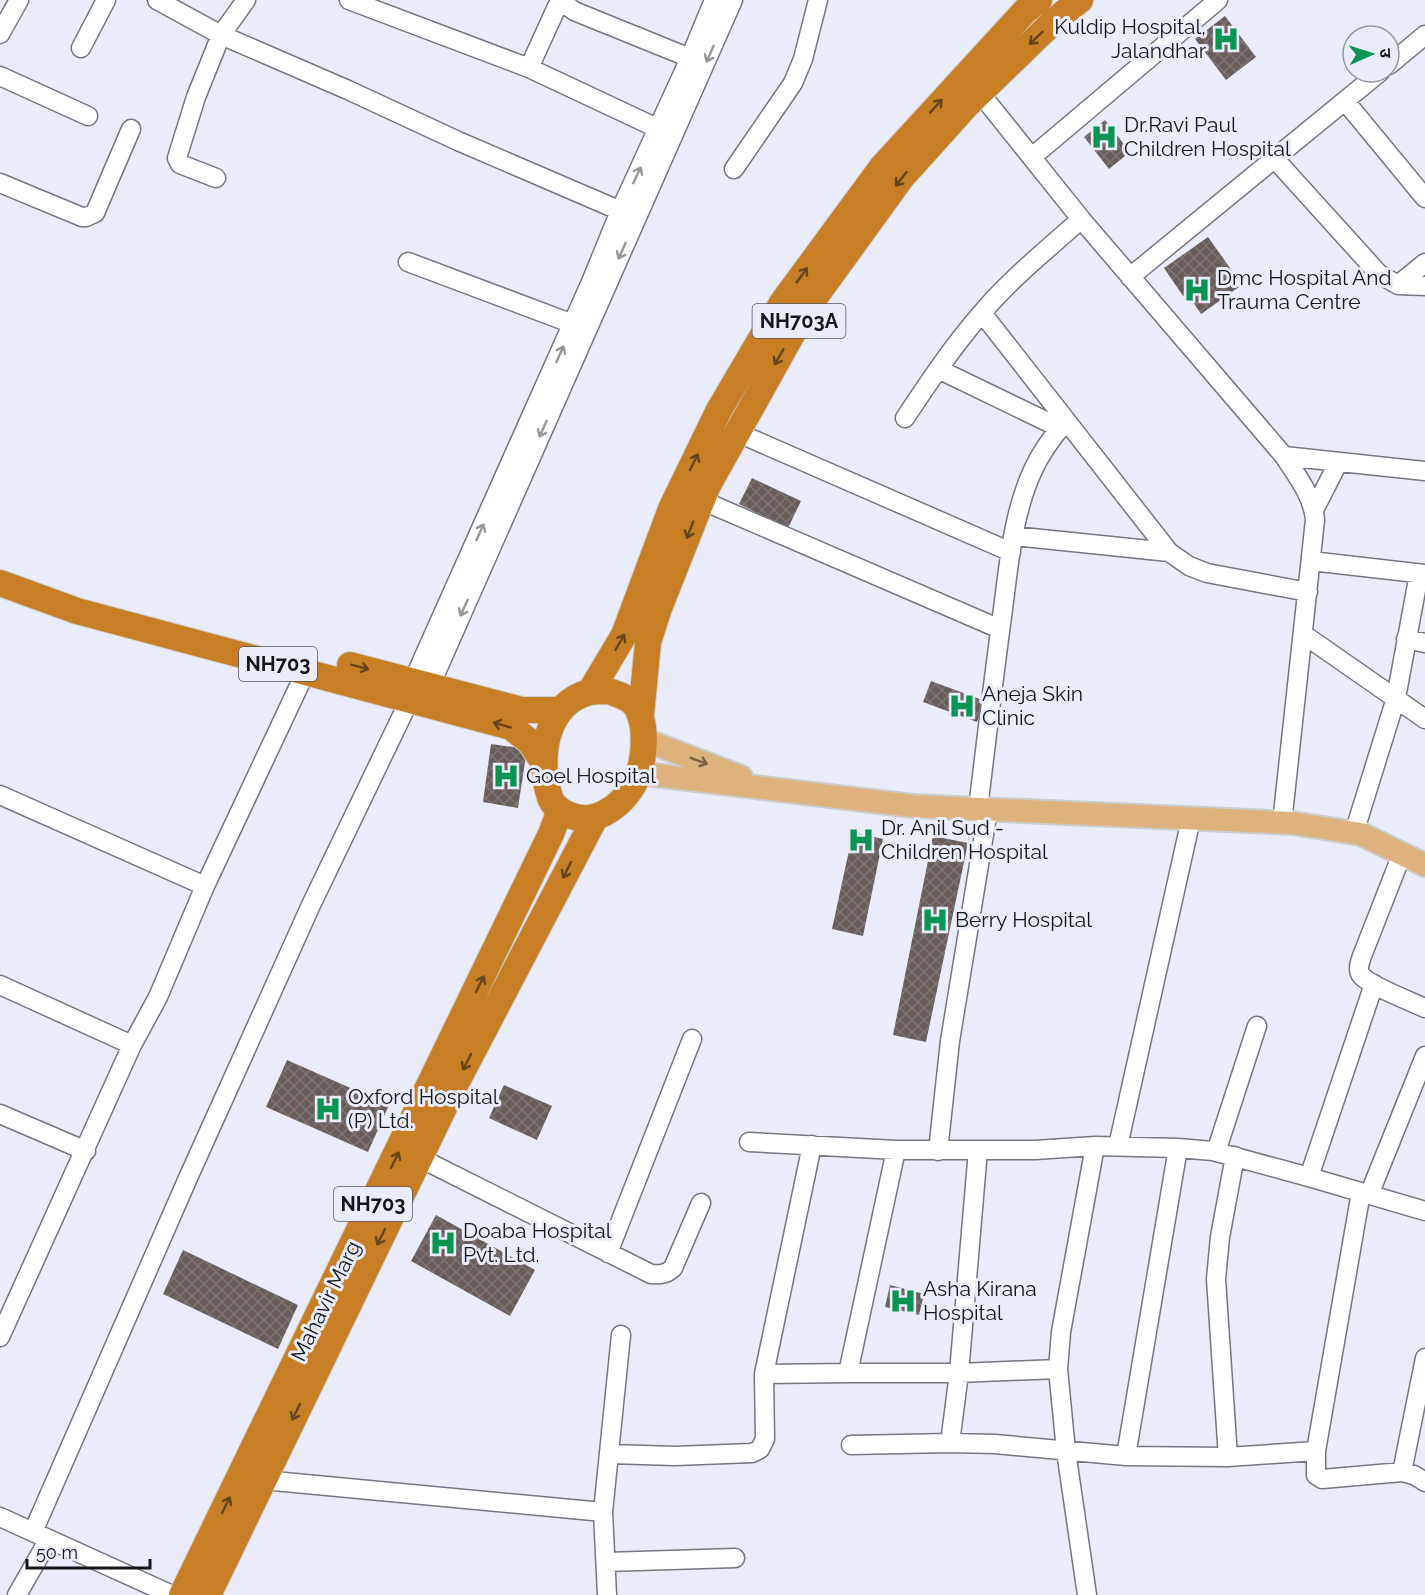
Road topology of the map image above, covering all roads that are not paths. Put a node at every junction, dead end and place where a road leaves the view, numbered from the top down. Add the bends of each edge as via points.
1 (19, 0) edge
2 (106, 0) edge
3 (157, 0) edge
4 (246, 0) edge
5 (348, 0) edge
6 (714, 0) edge
7 (733, 0) edge
8 (818, 0) edge
9 (1039, 0) edge
10 (1080, 0) edge
11 (1218, 0) edge
12 (0, 34) edge
13 (220, 35) junction
14 (1423, 40) edge
15 (81, 48) dead end
16 (1401, 56) edge
17 (690, 58) junction
18 (529, 68) junction
19 (0, 76) edge
20 (1365, 84) edge
21 (980, 93) junction
22 (1345, 100) junction
23 (88, 116) dead end
24 (131, 129) dead end
25 (659, 129) junction
26 (1032, 157) junction
27 (1274, 158) junction
28 (734, 169) dead end
29 (216, 178) dead end
30 (0, 183) edge
31 (1425, 198) edge
32 (629, 214) junction
33 (1081, 219) junction
34 (408, 262) dead end
35 (1425, 263) edge
36 (1130, 277) junction
37 (1398, 285) junction
38 (1425, 286) edge
39 (982, 313) junction
40 (573, 324) junction
41 (938, 369) junction
42 (906, 418) dead end
43 (1063, 425) junction
44 (736, 432) junction
45 (1284, 456) junction
46 (1338, 463) junction
47 (1425, 471) edge
48 (701, 500) junction
49 (1314, 510) junction
50 (1012, 544) junction
51 (1169, 552) junction
52 (1311, 561) junction
53 (0, 567) edge
54 (1422, 574) edge
55 (0, 583) edge
56 (1308, 592) junction
57 (54, 594) junction
58 (1000, 629) junction
59 (1303, 634) junction
60 (1406, 639) junction
61 (1425, 643) edge
62 (306, 671) junction
63 (418, 689) junction
64 (590, 692) junction
65 (1396, 698) junction
66 (561, 710) junction
67 (641, 715) junction
68 (1425, 719) edge
69 (645, 740) junction
70 (544, 763) junction
71 (638, 773) junction
72 (776, 790) junction
73 (0, 795) edge
74 (983, 809) junction
75 (560, 810) junction
76 (595, 818) junction
77 (1191, 819) junction
78 (1282, 823) junction
79 (1354, 832) junction
80 (1402, 854) junction
81 (1425, 865) edge
82 (205, 886) junction
83 (1374, 984) junction
84 (0, 986) edge
85 (1425, 1008) edge
86 (1257, 1026) dead end
87 (693, 1039) dead end
88 (132, 1045) junction
89 (1425, 1056) edge
90 (1418, 1096) edge
91 (0, 1114) edge
92 (749, 1142) dead end
93 (812, 1145) junction
94 (1095, 1146) junction
95 (1118, 1146) junction
96 (1178, 1148) junction
97 (896, 1150) junction
98 (978, 1150) junction
99 (86, 1151) junction
100 (938, 1151) junction
101 (1216, 1152) junction
102 (1235, 1156) junction
103 (420, 1158) junction
104 (1309, 1177) junction
105 (1365, 1194) junction
106 (701, 1203) dead end
107 (1425, 1211) edge
108 (608, 1253) junction
109 (7, 1307) edge
110 (621, 1335) dead end
111 (0, 1337) edge
112 (1425, 1358) edge
113 (1058, 1369) junction
114 (848, 1373) junction
115 (959, 1373) junction
116 (764, 1374) junction
117 (950, 1443) junction
118 (851, 1445) dead end
119 (1065, 1451) junction
120 (1316, 1451) junction
121 (610, 1454) junction
122 (1126, 1456) junction
123 (1228, 1457) junction
124 (1402, 1472) junction
125 (263, 1480) junction
126 (1425, 1482) edge
127 (603, 1512) junction
128 (0, 1517) edge
129 (41, 1535) junction
130 (735, 1558) dead end
131 (606, 1562) junction
132 (17, 1595) edge
133 (172, 1595) edge
134 (182, 1595) edge
135 (208, 1595) edge
136 (607, 1595) edge
137 (1087, 1595) edge

1 - 12 street
2 - 15 street
3 - 13 street
4 - 13 street
5 - 18 street
6 - 17 street
7 -> 32 street
8 - 28 street via 793,83
64 -> 9 highway, NH703A via 624,635 671,508 719,410 782,303 882,166 1025,10
10 -> 21 highway, NH703A
11 - 26 street
13 - 29 street via 177,158 180,164
13 - 32 street
14 - 16 street
17 - 18 street via 574,11 560,0
17 - 25 street
18 - 25 street
19 - 23 street
20 - 22 street
21 - 26 street
21 -> 44 highway, NH703A via 902,177 805,311
22 - 27 street
22 - 31 street
24 - 30 street via 91,216 82,217
32 -> 25 street
26 - 33 street
27 - 36 street
27 - 37 street via 1379,274
32 - 40 street
32 -> 63 street
33 - 36 street
33 - 39 street
34 - 40 street
35 - 37 street
36 - 45 street
37 - 38 street
39 - 41 street
39 - 43 street
63 -> 40 street
41 - 42 street
41 - 43 street
43 - 50 street via 1033,471
43 - 51 street
44 - 48 highway, NH703A
44 - 50 street
45 - 46 street
45 - 49 street
46 - 47 street
46 - 49 street
48 - 58 street
48 -> 67 highway, NH703A via 648,642
49 - 52 street
50 - 51 street
50 - 58 street
51 - 56 street via 1207,573
52 - 54 street
52 - 56 street
53 - 57 highway, NH703
54 - 60 street
55 - 57 highway, NH703
56 - 59 street
57 - 62 highway, NH703 via 77,611
57 -> 63 highway, NH703 via 81,595
58 - 74 street
59 - 65 street
59 - 78 street
60 - 61 street
60 - 65 street
62 - 63 highway, NH703
62 - 82 street
63 - 66 highway, NH703 via 522,710
70 -> 63 highway, NH703 via 530,741 511,727
63 - 129 street via 311,905 188,1178
64 - 66 highway, NH703 via 574,698
64 - 67 highway via 621,695 634,703
65 - 68 street
65 - 79 street
66 - 70 highway, NH703 via 546,741
67 - 69 highway, NH703
69 - 71 highway, NH703
69 -> 72 main road
70 - 75 highway, NH703 via 550,800
71 - 72 main road
71 - 76 highway, NH703 via 619,803
72 - 74 main road via 913,806
73 - 82 street
74 - 77 main road
74 - 100 street
75 - 76 highway via 574,818
134 -> 75 highway, Mahavir Marg / NH703 via 438,1071
76 -> 103 highway, Mahavir Marg / NH703
77 - 78 main road
77 - 95 street
78 - 79 main road
79 - 80 main road
80 - 81 main road
80 - 83 street via 1359,966 1361,976
82 - 88 street via 158,997
83 - 85 street
83 - 104 street
84 - 88 street
86 - 101 street
87 - 108 street
88 - 99 street
89 - 90 street
90 - 105 street
91 - 99 street
92 - 93 street
93 - 97 street
93 - 116 street
94 - 95 street
94 - 98 street
94 - 113 street via 1061,1332
95 - 96 street
96 - 101 street
96 - 122 street
97 - 100 street
97 - 114 street
98 - 100 street
98 - 115 street
99 - 109 street
101 - 102 street
102 - 104 street
102 - 123 street via 1216,1279
103 - 108 street
103 -> 125 highway, Mahavir Marg / NH703
104 - 105 street
105 - 107 street
105 - 120 street
106 - 108 street via 673,1268 667,1272 651,1274
109 - 111 street
110 - 121 street
112 - 124 street
113 - 115 street
113 - 119 street
114 - 115 street
114 - 116 street
115 - 117 street
116 - 121 street via 765,1439 760,1449 752,1453 675,1456
117 - 118 street
117 - 119 street
119 - 122 street
119 - 137 street
120 - 123 street
120 - 124 street via 1318,1478
121 - 127 street
122 - 123 street
124 - 126 street
125 - 127 street
125 - 135 highway, Mahavir Marg / NH703
127 - 131 street
128 - 129 street
129 - 132 street
129 - 133 street
130 - 131 street
131 - 136 street

